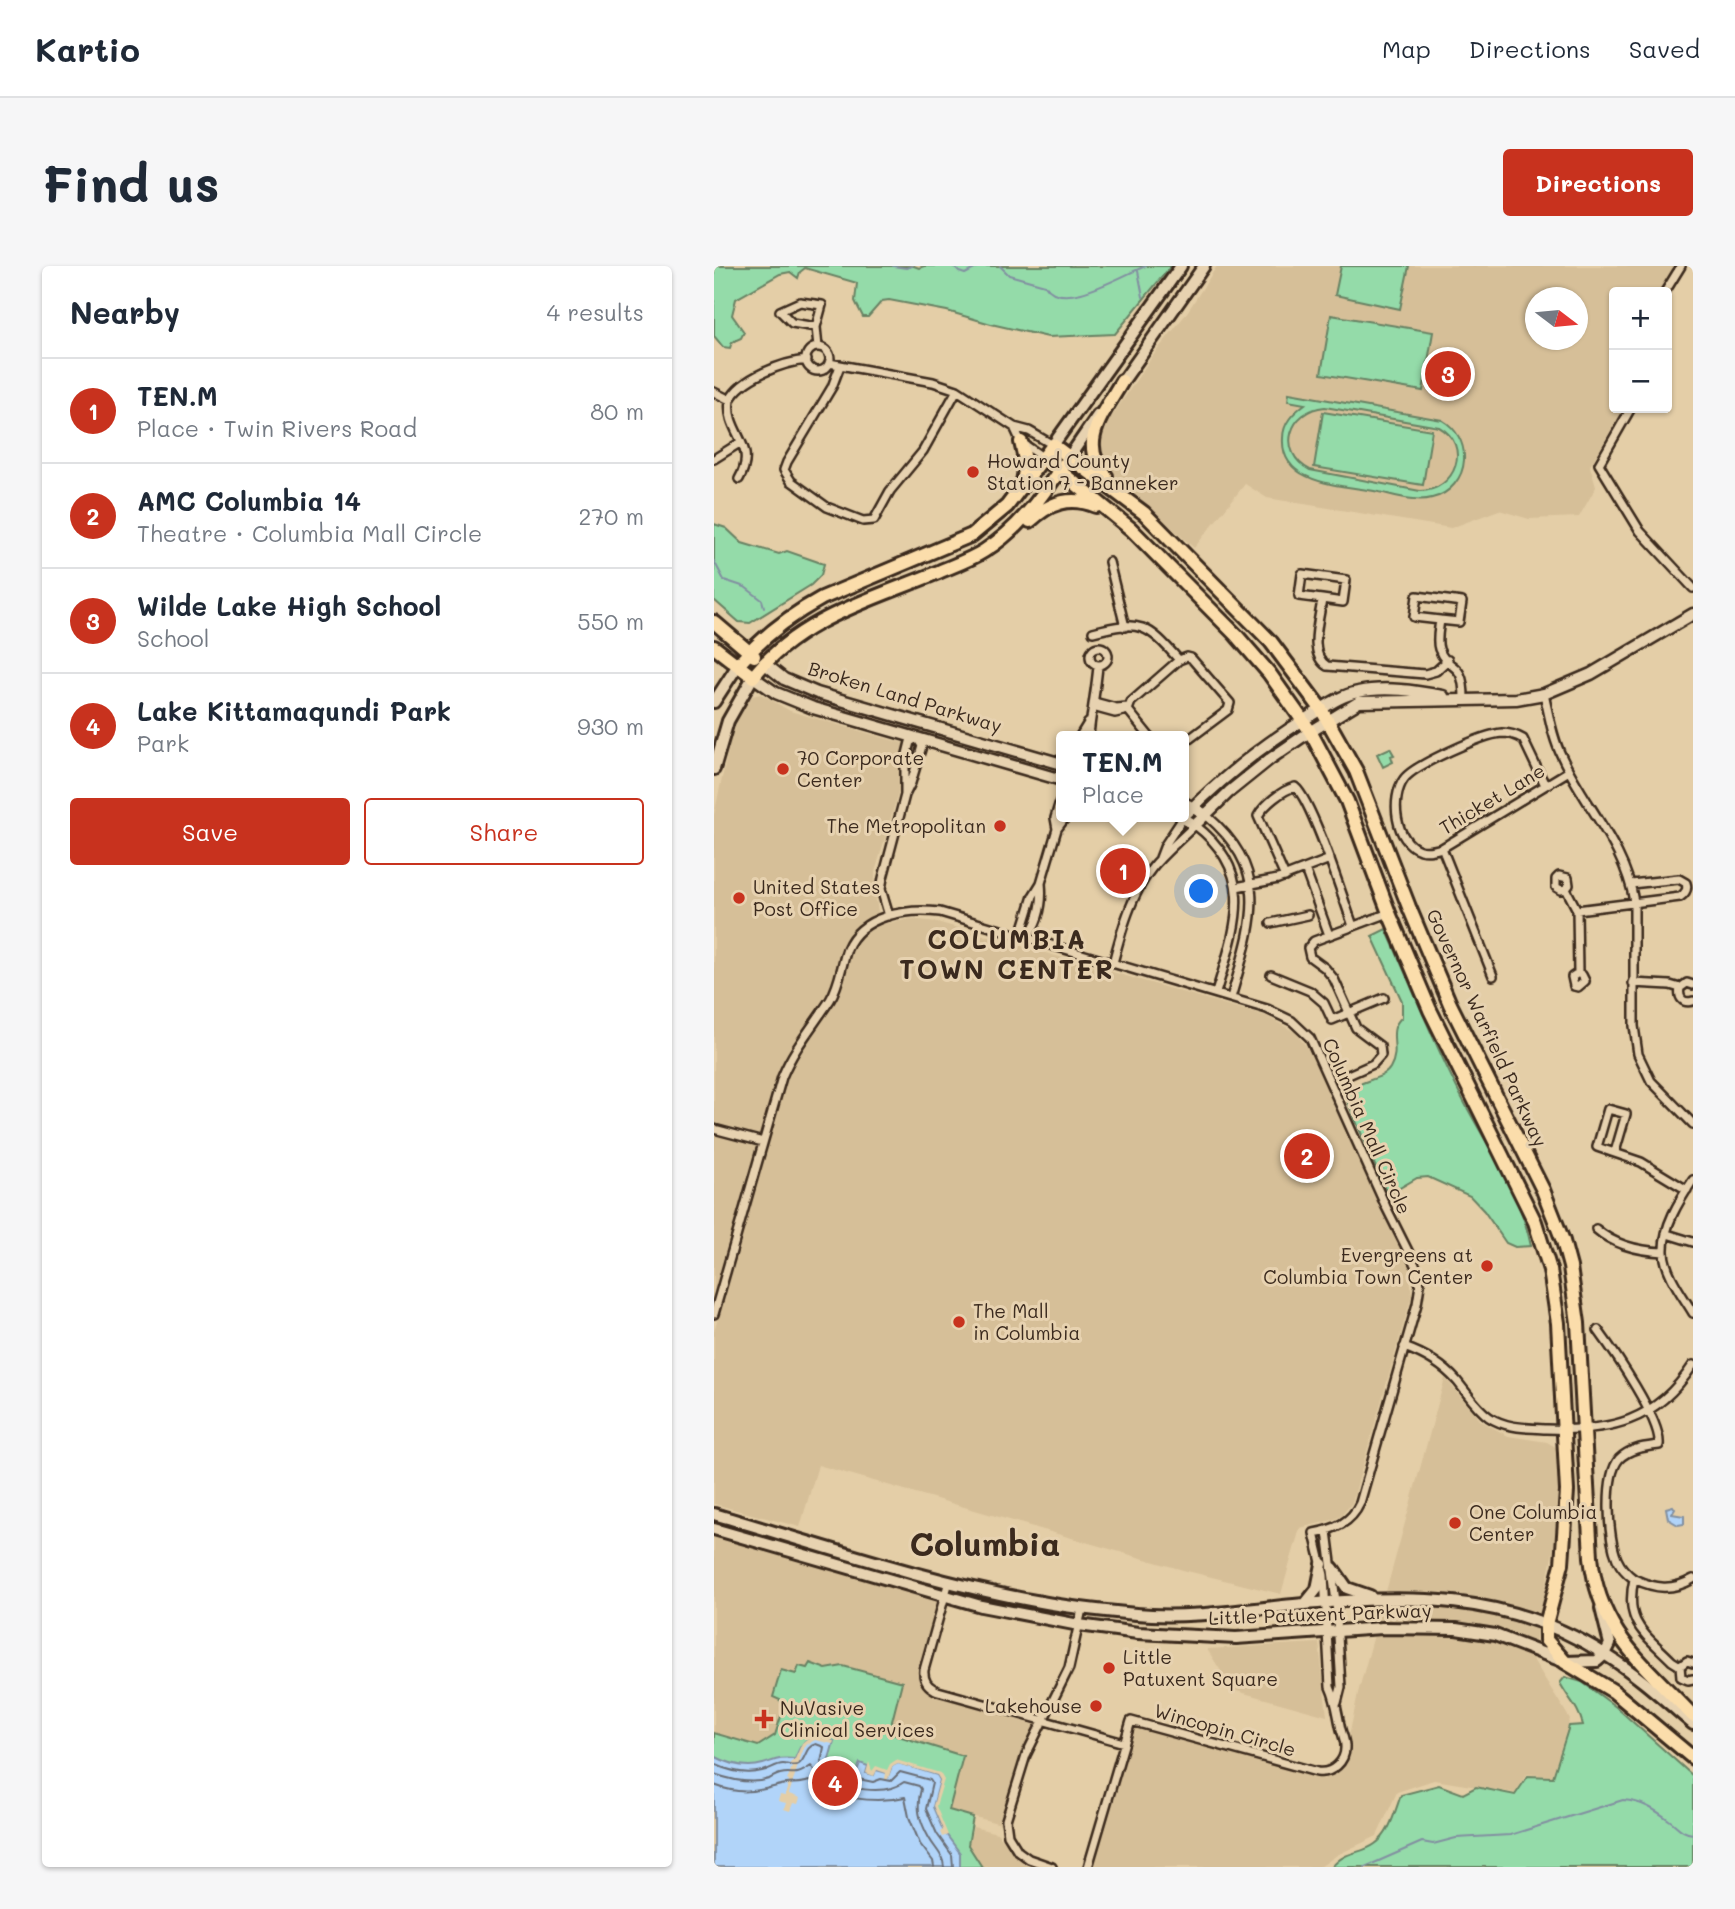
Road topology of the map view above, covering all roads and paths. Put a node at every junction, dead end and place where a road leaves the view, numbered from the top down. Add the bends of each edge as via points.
1 (1181, 266) edge
2 (1204, 266) edge
3 (1681, 266) edge
4 (1668, 287) edge
5 (816, 327) junction
6 (818, 347) junction
7 (807, 360) junction
8 (829, 363) junction
9 (840, 366) junction
10 (1122, 382) junction
11 (957, 390) junction
12 (714, 392) edge
13 (730, 400) junction
14 (1628, 413) edge
15 (1014, 427) junction
16 (741, 442) junction
17 (1021, 442) junction
18 (1053, 445) junction
19 (1070, 456) junction
20 (1044, 458) junction
21 (714, 459) edge
22 (1059, 472) junction
23 (739, 479) dead end
24 (1021, 490) junction
25 (1122, 495) junction
26 (1113, 514) junction
27 (983, 552) junction
28 (1109, 562) dead end
29 (1693, 588) edge
30 (1322, 599) junction
31 (1693, 614) edge
32 (1440, 620) junction
33 (714, 622) edge
34 (1125, 626) junction
35 (1093, 632) dead end
36 (714, 647) edge
37 (749, 651) junction
38 (1179, 660) junction
39 (1448, 660) junction
40 (764, 663) junction
41 (738, 665) junction
42 (1098, 666) dead end
43 (753, 677) junction
44 (1544, 694) junction
45 (1465, 699) junction
46 (714, 702) edge
47 (1093, 707) junction
48 (1128, 709) junction
49 (1325, 715) junction
50 (1089, 722) junction
51 (1307, 726) junction
52 (1083, 731) edge
53 (1089, 731) edge
54 (1145, 731) edge
55 (917, 738) junction
56 (1189, 739) edge
57 (1056, 762) edge
58 (714, 769) edge
59 (1569, 771) junction
60 (1056, 778) edge
61 (1545, 785) junction
62 (905, 795) junction
63 (1189, 805) edge
64 (1206, 814) junction
65 (1056, 815) edge
66 (1189, 821) edge
67 (1062, 822) edge
68 (1180, 822) edge
69 (1195, 825) junction
70 (1057, 829) junction
71 (1442, 848) junction
72 (1160, 859) junction
73 (1329, 859) junction
74 (1305, 869) junction
75 (1284, 877) junction
76 (1251, 884) junction
77 (1632, 884) junction
78 (1236, 887) junction
79 (1566, 889) dead end
80 (1634, 902) junction
81 (1577, 910) junction
82 (1390, 913) junction
83 (1308, 915) dead end
84 (889, 916) junction
85 (1271, 923) dead end
86 (1353, 926) junction
87 (1329, 935) junction
88 (1027, 937) junction
89 (1113, 963) junction
90 (1578, 973) dead end
91 (1271, 975) dead end
92 (1493, 976) dead end
93 (1633, 984) junction
94 (1693, 985) edge
95 (1680, 988) junction
96 (1216, 993) junction
97 (1231, 998) junction
98 (1384, 998) dead end
99 (1693, 1001) edge
100 (1348, 1013) junction
101 (1346, 1076) dead end
102 (1693, 1124) edge
103 (714, 1129) edge
104 (763, 1142) junction
105 (1615, 1152) junction
106 (1693, 1180) edge
107 (1686, 1190) junction
108 (1595, 1229) dead end
109 (1667, 1234) junction
110 (1693, 1242) edge
111 (1664, 1252) junction
112 (1693, 1313) edge
113 (714, 1314) edge
114 (1598, 1330) dead end
115 (1404, 1347) junction
116 (1693, 1365) edge
117 (1648, 1412) junction
118 (1564, 1429) junction
119 (1584, 1429) junction
120 (714, 1514) edge
121 (714, 1529) edge
122 (1327, 1531) junction
123 (1322, 1564) junction
124 (1333, 1568) junction
125 (1634, 1579) junction
126 (1693, 1579) edge
127 (949, 1581) junction
128 (945, 1596) junction
129 (1380, 1598) junction
130 (1599, 1598) junction
131 (1331, 1602) junction
132 (1305, 1604) junction
133 (1082, 1609) junction
134 (1546, 1624) junction
135 (1079, 1625) junction
136 (1331, 1632) junction
137 (1605, 1654) junction
138 (1565, 1662) junction
139 (1693, 1663) edge
140 (1680, 1666) junction
141 (1693, 1679) edge
142 (1693, 1716) edge
143 (1044, 1720) junction
144 (1693, 1724) edge
145 (1124, 1743) junction
146 (1693, 1758) edge
147 (1052, 1867) edge
148 (1088, 1867) edge

1 - 18 main road
2 - 10 main road
3 - 4 street
5 - 5 street via 822,305 800,302 780,311 793,323
5 - 6 street
6 - 7 street via 810,351
6 - 8 street via 827,351
7 - 8 street via 816,370
7 - 13 street via 751,379
8 - 9 street
9 - 11 street
9 - 11 street via 785,470 791,481 823,505 867,522 877,517 890,491 916,461
10 - 19 main road
10 - 25 main road via 1095,429 1092,447 1098,467
11 - 15 street
12 - 13 street
13 - 16 street via 730,418
14 - 29 street via 1599,464 1640,531
15 - 17 street
15 - 18 street
16 - 21 street
16 - 23 street via 747,458
17 - 20 street
17 - 24 main road via 1026,464
18 - 19 main road, Governor Warfield Parkway
18 - 20 main road
19 - 22 main road
19 - 25 main road, Governor Warfield Parkway
20 - 22 main road, Governor Warfield Parkway
20 - 24 main road
22 - 26 main road, Governor Warfield Parkway
22 - 27 main road via 1021,521
24 - 37 main road via 972,535 822,598 783,621
25 - 49 main road, Governor Warfield Parkway via 1271,642
26 - 27 main road via 1081,501 1057,502
26 - 51 main road, Governor Warfield Parkway via 1236,635
27 - 40 main road via 813,625
28 - 34 street
30 - 30 street via 1299,596 1302,574 1346,580 1343,602
30 - 39 street via 1316,649 1326,666 1425,674
31 - 44 street via 1591,674
32 - 32 street via 1414,617 1416,596 1462,602 1459,622
32 - 39 street via 1438,646
33 - 37 main road, Broken Land Parkway
34 - 35 street
34 - 38 street via 1152,631
36 - 41 main road, Broken Land Parkway
37 - 40 main road, Broken Land Parkway
37 - 41 main road
38 - 48 street
38 - 56 street via 1196,661 1230,703
39 - 45 street via 1463,676
40 - 43 main road
40 - 57 street, Broken Land Parkway via 784,679 817,693
41 - 43 main road, Broken Land Parkway
41 - 46 main road
42 - 47 street
43 - 55 street, Broken Land Parkway via 801,704
43 - 58 main road via 728,721
44 - 45 street
44 - 59 street
45 - 49 street via 1359,702
47 - 48 street
47 - 48 street via 1112,716
47 - 50 street
48 - 54 street
49 - 51 street
49 - 119 main road, Governor Warfield Parkway via 1367,795 1450,1004 1556,1218 1575,1293
50 - 52 street
50 - 53 street
51 - 63 street via 1242,762
51 - 64 street
51 - 82 main road, Governor Warfield Parkway via 1346,801
55 - 60 street, Broken Land Parkway
55 - 62 street via 910,743 905,762
55 - 62 street via 922,746
59 - 61 street, Thicket Lane
59 - 77 street
61 - 71 street, Thicket Lane
61 - 71 street via 1523,739 1510,733 1476,740 1416,769 1399,787 1400,825 1408,843 1416,848
62 - 84 street via 881,889
63 - 64 street
64 - 69 street
64 - 76 street via 1236,845
65 - 70 street
66 - 69 street
67 - 70 street
68 - 72 street
69 - 72 street
69 - 78 street via 1224,853
70 - 88 street via 1041,883 1043,899
71 - 92 street, Thicket Lane
72 - 89 street via 1138,893
73 - 74 street
73 - 75 street via 1299,790 1288,788 1258,816
73 - 86 street
74 - 75 street
74 - 87 street
75 - 76 street
76 - 78 street
76 - 97 street via 1250,927
77 - 80 street
77 - 80 street via 1679,879 1687,887 1680,897
78 - 96 street via 1236,925
79 - 81 street
80 - 81 street
80 - 93 street
81 - 90 street
82 - 86 street
82 - 118 main road, Governor Warfield Parkway via 1430,1010 1524,1198 1543,1246 1555,1294
83 - 85 street
84 - 88 street, Columbia Mall Circle via 912,910 940,912
84 - 104 street, Columbia Mall Circle via 854,936 835,990 789,1060
86 - 87 street
87 - 100 street via 1310,944 1308,954 1334,979
88 - 89 street, Columbia Mall Circle
89 - 96 street, Columbia Mall Circle
91 - 100 street via 1310,991 1324,1003 1332,1020
93 - 95 street
93 - 102 street via 1640,1061 1651,1082
94 - 95 street
95 - 99 street via 1681,1000
96 - 97 street, Columbia Mall Circle
97 - 115 street, Columbia Mall Circle via 1292,1021 1317,1050 1419,1275 1417,1304
98 - 100 street
100 - 101 street via 1356,1028 1382,1051 1376,1063
103 - 104 street
104 - 113 street, Columbia Mall Circle
105 - 105 street via 1597,1147 1608,1109 1626,1114
105 - 107 street
106 - 107 street
107 - 109 street
108 - 111 street via 1610,1240 1640,1250
109 - 110 street
109 - 111 street
111 - 112 street
114 - 117 street
115 - 118 street via 1444,1369 1492,1419 1518,1427
115 - 122 street, Columbia Mall Circle via 1360,1503 1346,1522
116 - 117 street via 1674,1391
117 - 119 street via 1625,1423
117 - 125 street via 1660,1432 1659,1445 1623,1455 1612,1471 1609,1487 1615,1557
118 - 119 street
118 - 134 main road, Governor Warfield Parkway via 1565,1536
119 - 130 main road, Governor Warfield Parkway via 1591,1557
120 - 127 main road, Little Patuxent Parkway
121 - 128 main road, Little Patuxent Parkway
122 - 123 street, Columbia Mall Circle via 1314,1533
122 - 124 street
123 - 131 street
123 - 132 main road via 1317,1589
124 - 129 main road via 1347,1588
124 - 131 street
125 - 126 street via 1666,1589
125 - 140 street via 1634,1620
127 - 128 street
127 - 133 main road, Little Patuxent Parkway
128 - 135 main road, Little Patuxent Parkway
128 - 143 street via 923,1670 926,1682 938,1691
129 - 131 main road, Little Patuxent Parkway
129 - 134 main road, Little Patuxent Parkway via 1458,1601
130 - 137 main road via 1610,1639
130 - 142 main road, Governor Warfield Parkway via 1625,1645
131 - 132 main road, Little Patuxent Parkway
131 - 136 street
132 - 133 main road, Little Patuxent Parkway via 1178,1615
133 - 135 street
134 - 137 main road, Little Patuxent Parkway
134 - 138 main road via 1546,1640
135 - 136 main road, Little Patuxent Parkway via 1211,1638
135 - 143 street via 1069,1668
136 - 138 main road, Little Patuxent Parkway via 1406,1628 1478,1632
136 - 145 street, Wincopin Circle via 1341,1687 1337,1704 1345,1751 1327,1773 1138,1721 1131,1721
137 - 138 main road via 1597,1661
137 - 144 main road, Little Patuxent Parkway
138 - 146 main road, Little Patuxent Parkway via 1613,1691
139 - 140 street
140 - 141 street via 1681,1677
143 - 145 street
143 - 147 street via 1026,1755 1006,1826 1010,1840 1023,1855
145 - 148 street, Wincopin Circle

